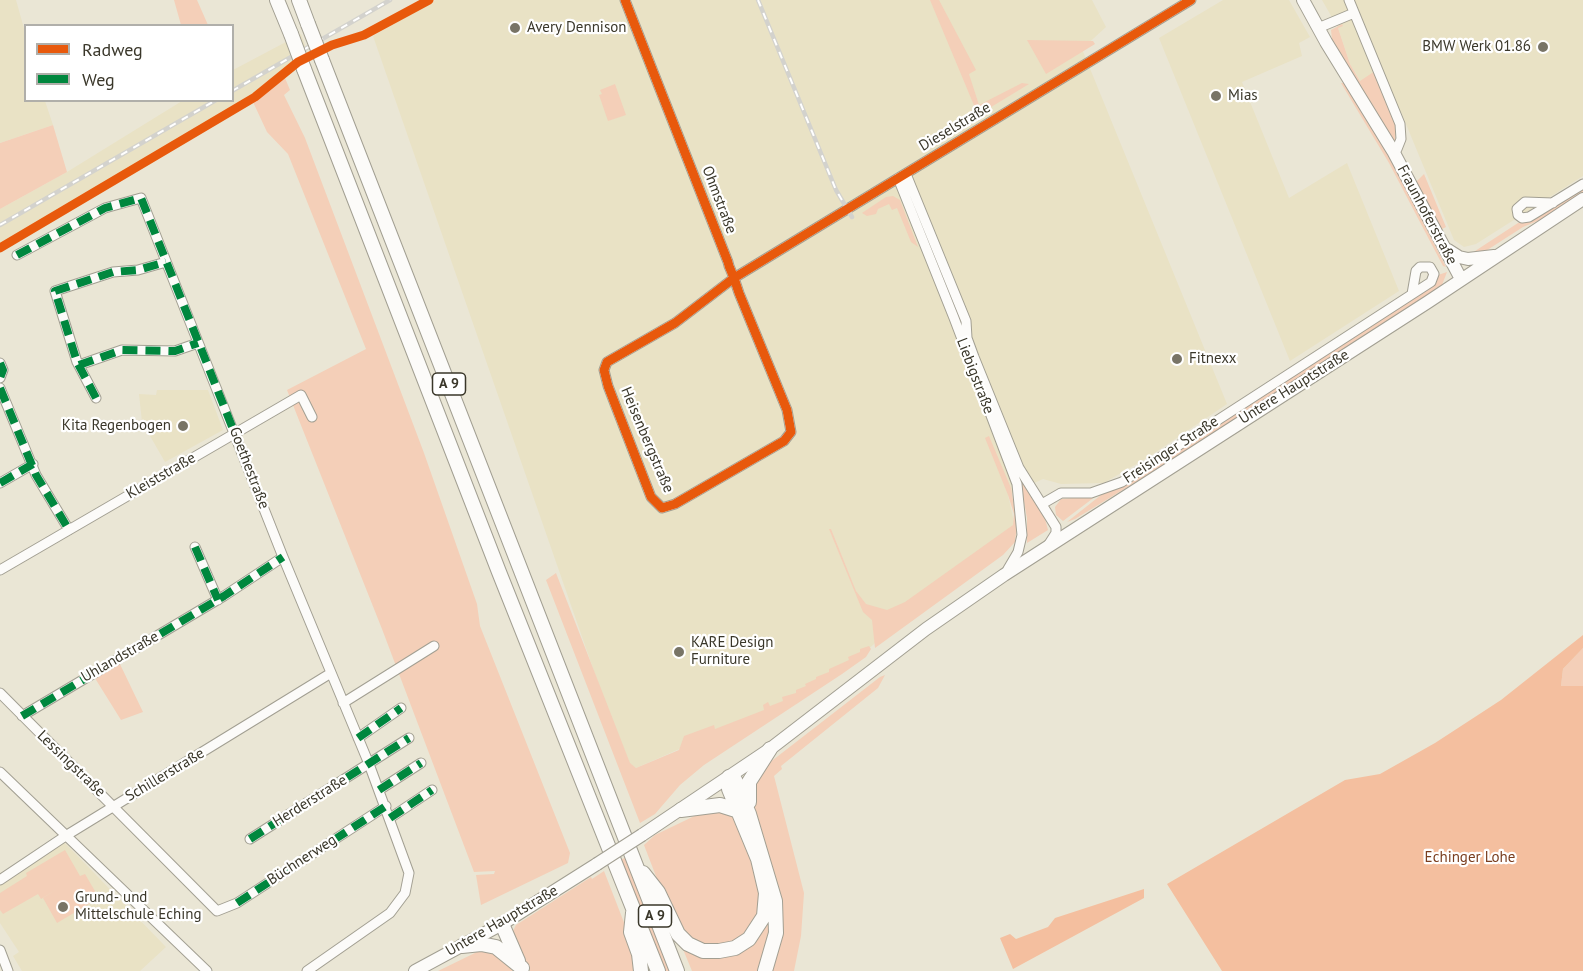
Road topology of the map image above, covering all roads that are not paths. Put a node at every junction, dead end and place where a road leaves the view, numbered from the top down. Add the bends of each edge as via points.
1 (278, 0) edge
2 (298, 0) edge
3 (625, 0) edge
4 (1191, 0) edge
5 (1304, 0) edge
6 (1349, 0) edge
7 (1354, 13) junction
8 (1318, 28) junction
9 (1393, 152) junction
10 (902, 176) junction
11 (1583, 184) edge
12 (1583, 199) edge
13 (1553, 203) dead end
14 (1444, 245) junction
15 (17, 255) dead end
16 (1495, 256) junction
17 (166, 261) junction
18 (734, 278) junction
19 (1461, 279) junction
20 (1412, 294) dead end
21 (198, 343) junction
22 (0, 363) edge
23 (79, 365) junction
24 (0, 378) edge
25 (0, 388) edge
26 (96, 398) dead end
27 (2, 400) edge
28 (787, 410) joint
29 (312, 417) dead end
30 (235, 434) junction
31 (33, 464) junction
32 (0, 483) edge
33 (1042, 504) junction
34 (1079, 526) junction
35 (1056, 527) junction
36 (69, 530) junction
37 (195, 547) dead end
38 (1045, 548) junction
39 (283, 558) junction
40 (0, 570) edge
41 (1004, 575) junction
42 (218, 600) junction
43 (434, 646) dead end
44 (331, 673) junction
45 (0, 693) edge
46 (343, 703) junction
47 (401, 708) dead end
48 (22, 716) junction
49 (358, 738) junction
50 (409, 738) dead end
51 (770, 748) junction
52 (421, 763) dead end
53 (369, 764) junction
54 (0, 772) edge
55 (729, 777) junction
56 (379, 790) junction
57 (432, 790) dead end
58 (115, 806) junction
59 (386, 806) junction
60 (681, 810) junction
61 (744, 812) junction
62 (390, 818) junction
63 (66, 835) junction
64 (250, 839) dead end
65 (634, 862) junction
66 (0, 880) edge
67 (633, 908) junction
68 (217, 911) joint
69 (499, 926) junction
70 (462, 946) junction
71 (0, 950) edge
72 (502, 951) junction
73 (523, 970) edge
74 (8, 971) edge
75 (207, 971) edge
76 (307, 971) edge
77 (415, 971) edge
78 (640, 971) edge
79 (658, 971) edge
80 (677, 971) edge
81 (765, 971) edge

1 - 67 highway, A 9, bridge
2 - 65 highway, A 9, bridge
3 - 18 street, Ohmstraße
4 - 10 street, Dieselstraße
5 - 8 main road, Fraunhoferstraße
6 - 7 street, Fraunhoferstraße
7 - 8 street
7 - 9 street, Fraunhoferstraße via 1400,124 1401,139
8 - 9 main road, Fraunhoferstraße
9 - 14 main road, Fraunhoferstraße
10 - 18 street, Dieselstraße
10 - 33 street, Liebigstraße via 966,321 967,338 1001,424 1024,477
10 - 41 street, Liebigstraße via 1017,484 1022,535 1018,552
11 - 13 street
12 - 16 main road, Untere Hauptstraße
14 - 16 main road via 1459,257
14 - 19 main road, Fraunhoferstraße
15 - 17 street, Goethestraße via 105,208 141,198
16 - 19 main road, Untere Hauptstraße
17 - 21 street, Goethestraße
17 - 23 street via 138,270 113,272 55,291
18 - 28 street, Ohmstraße
18 - 28 street, Heisenbergstraße via 675,323 604,366 608,386 654,501 662,508 675,504 784,441 791,432
19 - 34 main road, Untere Hauptstraße
20 - 33 street, Freisinger Straße via 1122,482 1091,493 1061,493
21 - 23 street via 175,351 122,350
21 - 30 street, Goethestraße
22 - 24 street
23 - 26 street
25 - 27 street
27 - 31 street
29 - 30 street, Kleiststraße via 300,395
30 - 36 street, Kleiststraße
30 - 39 street, Goethestraße
31 - 32 street
31 - 36 street
33 - 35 street, Liebigstraße
34 - 35 street
34 - 38 main road, Untere Hauptstraße
35 - 38 street via 1053,540
36 - 40 street, Kleiststraße
37 - 42 street
38 - 41 main road, Untere Hauptstraße
39 - 42 street, Uhlandstraße
39 - 44 street, Goethestraße
41 - 51 main road, Untere Hauptstraße
42 - 48 street, Uhlandstraße
43 - 46 street
44 - 46 street, Goethestraße
44 - 58 street, Schillerstraße
45 - 48 street, Lessingstraße
46 - 49 street, Goethestraße
47 - 49 street
48 - 58 street, Lessingstraße
49 - 53 street, Goethestraße
50 - 53 street
51 - 55 main road, Untere Hauptstraße
51 - 61 highway via 749,782
52 - 56 street
53 - 56 street, Goethestraße
53 - 64 street, Herderstraße
54 - 63 street
55 - 60 main road, Untere Hauptstraße
55 - 61 highway via 729,789
56 - 59 street, Goethestraße
57 - 62 street
58 - 63 street, Schillerstraße
58 - 68 street, Lessingstraße
59 - 62 street, Goethestraße
59 - 68 street, Büchnerweg via 237,903
60 - 61 highway via 720,805
60 - 69 main road, Untere Hauptstraße, bridge
61 - 65 highway via 766,901 756,932 735,948 711,952 688,944 672,924 658,892
61 - 81 highway via 772,883 777,911 776,933
62 - 76 street, Goethestraße via 409,873 405,893 390,913
63 - 66 street, Schillerstraße
63 - 75 street
65 - 80 highway, A 9
67 - 78 highway via 631,932
67 - 79 highway, A 9
69 - 70 main road, Untere Hauptstraße
69 - 72 highway via 495,935
69 - 73 highway
70 - 72 highway via 489,945
70 - 77 main road, Untere Hauptstraße
71 - 74 street
72 - 73 highway

